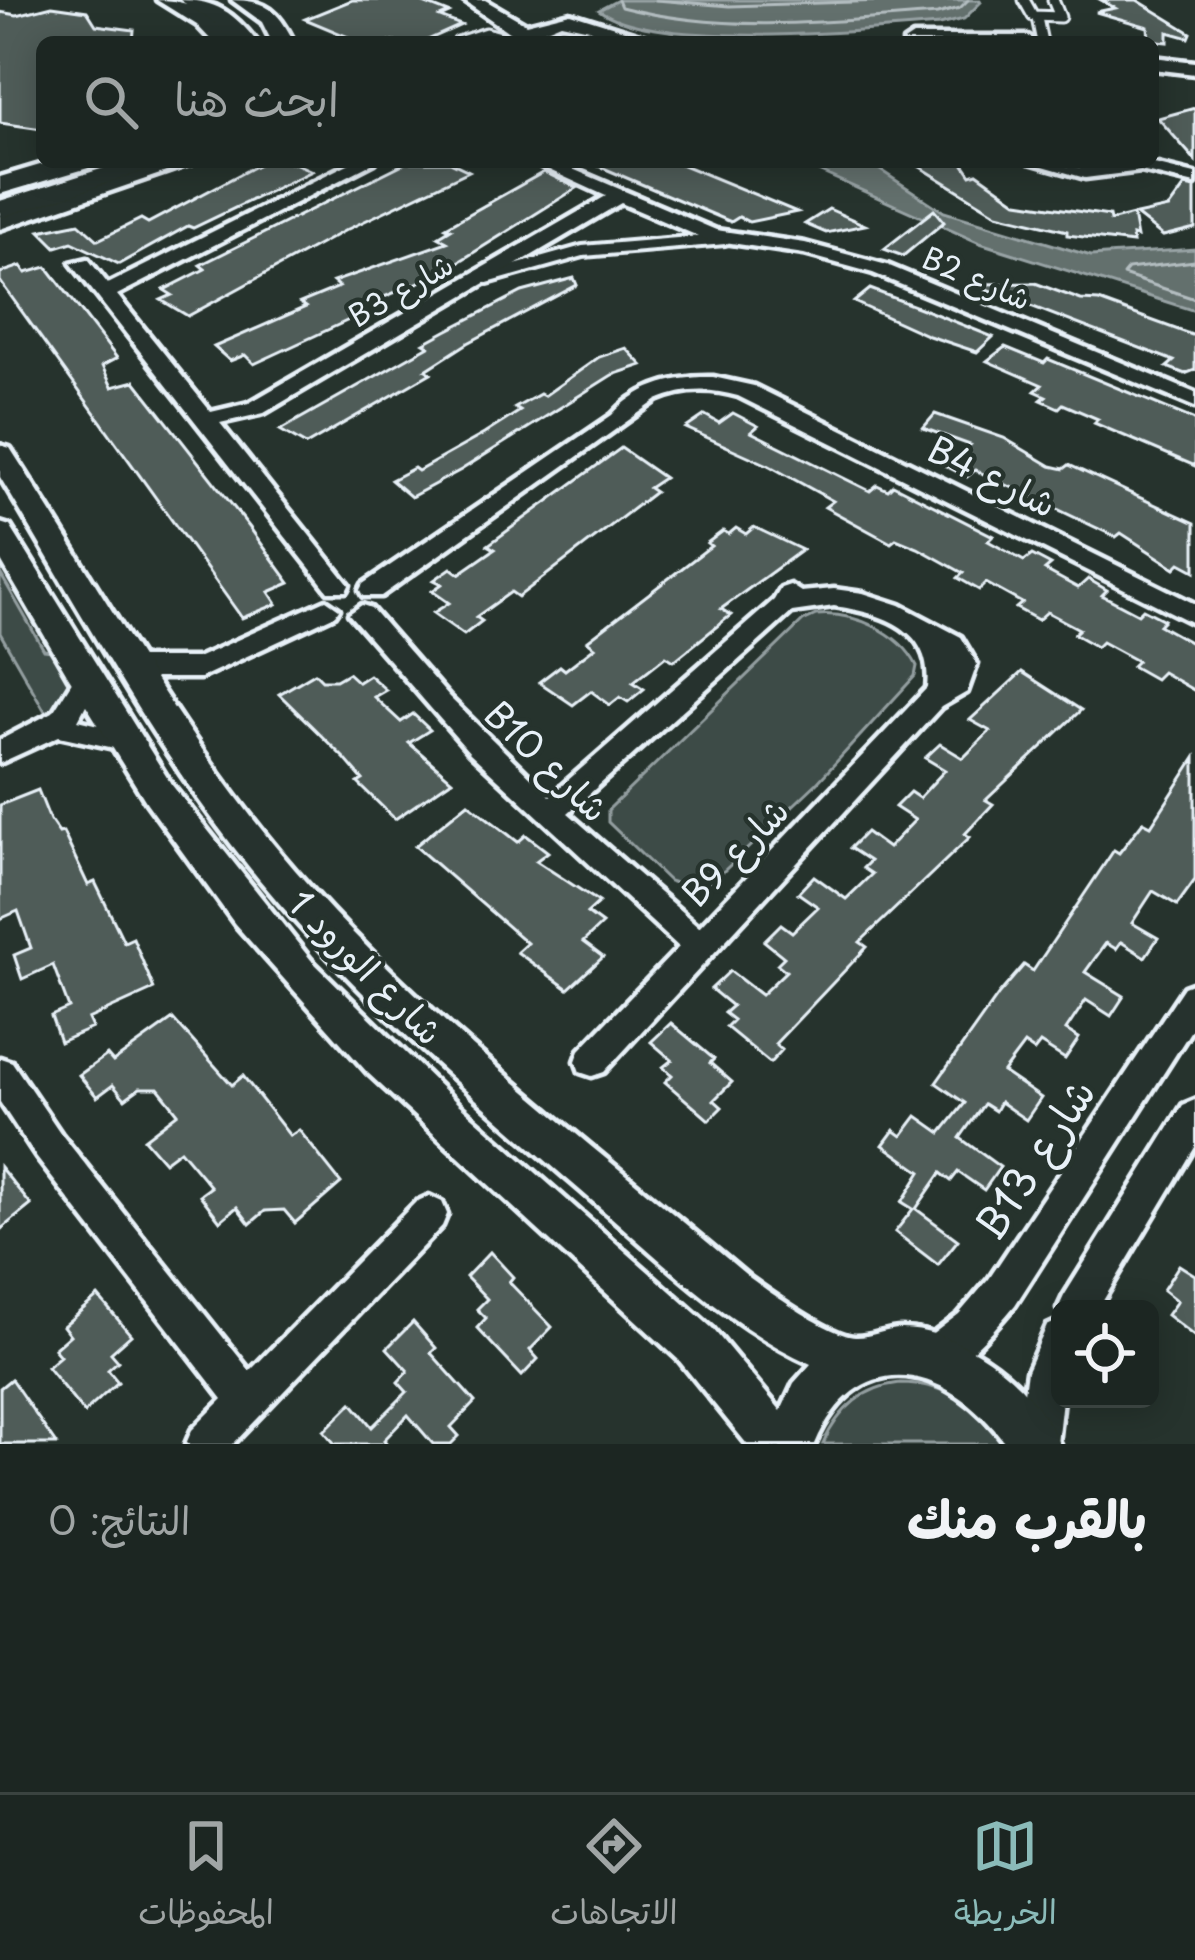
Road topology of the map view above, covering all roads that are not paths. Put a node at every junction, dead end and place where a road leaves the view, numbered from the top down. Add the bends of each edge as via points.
1 (168, 0) edge
2 (190, 0) edge
3 (243, 0) edge
4 (472, 0) edge
5 (509, 0) edge
6 (1024, 0) edge
7 (1053, 0) edge
8 (566, 18) junction
9 (1037, 18) junction
10 (220, 36) edge
11 (239, 36) edge
12 (281, 36) edge
13 (522, 36) edge
14 (531, 36) edge
15 (600, 36) edge
16 (1041, 36) edge
17 (1159, 52) edge
18 (1195, 55) edge
19 (1159, 64) edge
20 (1195, 68) edge
21 (38, 168) edge
22 (55, 168) edge
23 (130, 168) edge
24 (166, 168) edge
25 (354, 168) edge
26 (555, 168) edge
27 (1067, 168) edge
28 (1097, 168) edge
29 (1152, 168) edge
30 (1195, 179) edge
31 (0, 182) edge
32 (619, 196) junction
33 (0, 210) edge
34 (0, 222) edge
35 (726, 239) junction
36 (81, 263) dead end
37 (466, 286) junction
38 (105, 292) junction
39 (1195, 401) edge
40 (207, 420) junction
41 (0, 454) edge
42 (0, 533) edge
43 (332, 597) junction
44 (367, 602) junction
45 (1195, 615) edge
46 (134, 668) junction
47 (200, 668) junction
48 (86, 682) junction
49 (162, 716) junction
50 (59, 726) junction
51 (119, 739) junction
52 (0, 752) edge
53 (549, 813) junction
54 (698, 945) junction
55 (1195, 997) edge
56 (592, 1061) dead end
57 (0, 1073) edge
58 (1195, 1116) edge
59 (429, 1214) dead end
60 (1082, 1300) edge
61 (934, 1356) junction
62 (856, 1360) junction
63 (1051, 1360) edge
64 (248, 1400) junction
65 (206, 1444) edge
66 (773, 1444) edge
67 (791, 1444) edge
68 (1036, 1444) edge

1 - 10 main road
2 - 11 main road
3 - 12 main road via 271,18
4 - 13 street
5 - 8 street
6 - 9 lane
7 - 9 lane via 1061,16
8 - 14 street via 541,22
8 - 15 street via 589,21
9 - 16 lane
17 - 18 street
19 - 20 street
21 - 31 main road
22 - 31 main road
23 - 33 main road
24 - 34 street
25 - 38 street
26 - 32 street, B2 شارع
27 - 28 street
29 - 30 street
32 - 35 street, B2 شارع
32 - 37 street, B3 شارع
35 - 37 lane, B2 شارع via 583,251
35 - 39 street, B2 شارع via 880,269
36 - 38 street
37 - 40 street, B3 شارع via 256,408
38 - 40 street
40 - 43 street
41 - 46 street, شارع الورود 1
42 - 48 street, شارع الورود 1
43 - 44 street via 342,617
43 - 47 street
44 - 45 street, B4 شارع via 622,416 686,392 724,392 760,399
44 - 53 street, B10 شارع via 462,730
46 - 47 street
46 - 49 street, شارع الورود 1
47 - 49 street
48 - 50 street
48 - 51 street, شارع الورود 1
49 - 62 street, شارع الورود 1 via 287,886 425,1026 734,1294 787,1330
50 - 51 street
50 - 52 street
51 - 66 street, شارع الورود 1 via 201,857 310,986 715,1361
53 - 54 street, B10 شارع
53 - 54 street, B9 شارع via 783,606 818,595 872,602 912,624 943,664 934,699
54 - 56 street, B9 شارع
55 - 61 street, B13 شارع via 1002,1292
57 - 64 street
58 - 60 street
59 - 64 street
61 - 62 street, شارع الورود 1 via 894,1352
61 - 68 street, شارع الورود 1 via 993,1389
62 - 67 street via 807,1403
63 - 68 street
64 - 65 street

